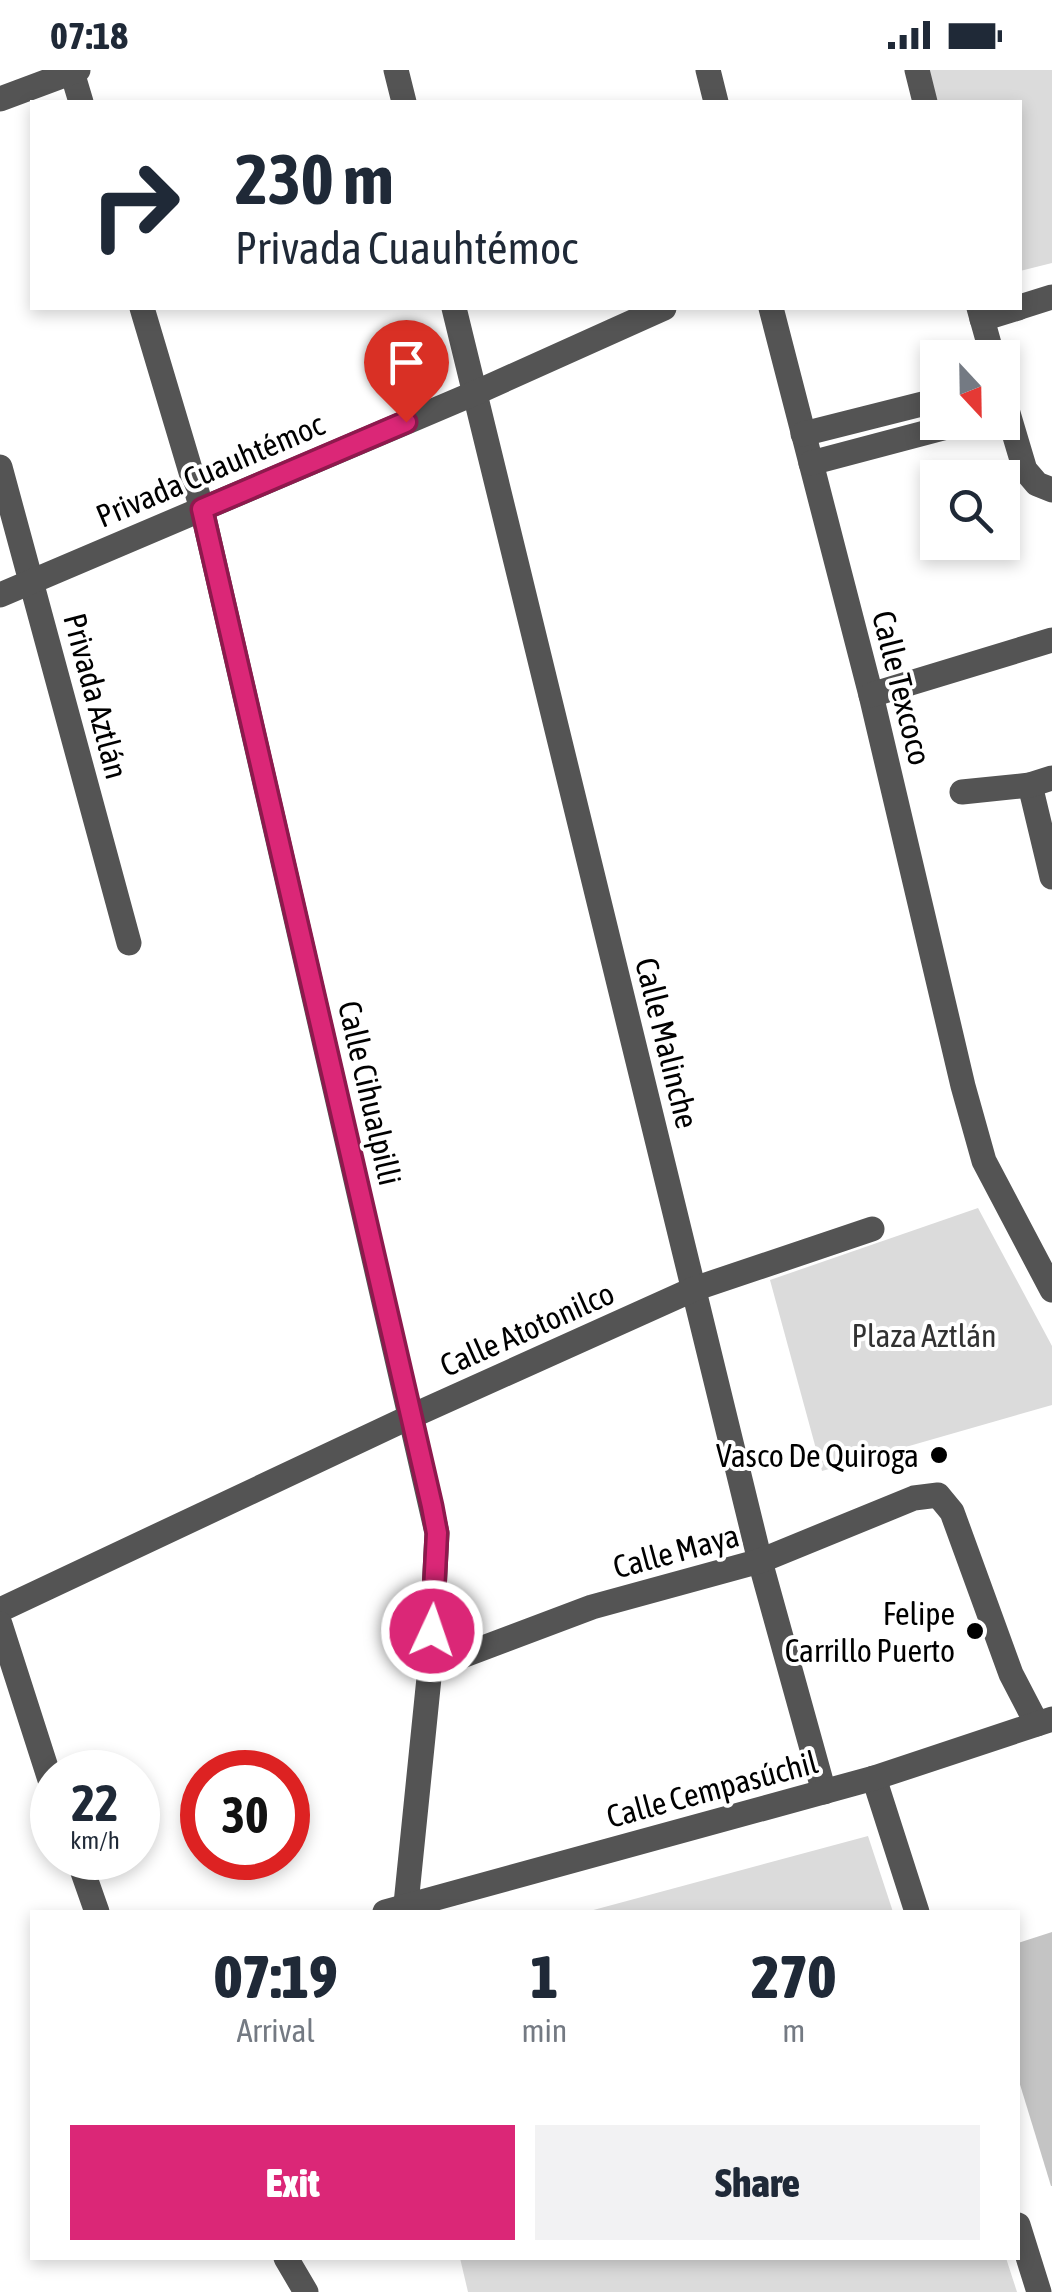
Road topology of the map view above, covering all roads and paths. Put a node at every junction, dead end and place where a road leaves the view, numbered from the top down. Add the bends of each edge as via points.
1 (396, 70) edge
2 (708, 70) edge
3 (917, 70) edge
4 (75, 71) edge
5 (0, 99) edge
6 (81, 100) edge
7 (404, 100) edge
8 (716, 100) edge
9 (925, 100) edge
10 (1052, 297) edge
11 (1022, 306) edge
12 (143, 310) edge
13 (454, 310) edge
14 (659, 310) edge
15 (772, 310) edge
16 (981, 313) edge
17 (988, 340) edge
18 (474, 392) junction
19 (920, 405) edge
20 (803, 434) junction
21 (920, 434) edge
22 (1015, 440) edge
23 (811, 464) junction
24 (0, 467) edge
25 (1052, 490) edge
26 (202, 509) junction
27 (32, 582) junction
28 (0, 595) edge
29 (1052, 640) edge
30 (871, 695) junction
31 (1041, 782) edge
32 (962, 792) dead end
33 (1052, 877) edge
34 (129, 943) dead end
35 (872, 1228) dead end
36 (694, 1289) junction
37 (1052, 1290) edge
38 (412, 1416) junction
39 (760, 1561) junction
40 (0, 1610) edge
41 (0, 1624) edge
42 (430, 1668) junction
43 (1044, 1721) edge
44 (40, 1750) edge
45 (874, 1778) junction
46 (824, 1792) junction
47 (86, 1880) edge
48 (396, 1908) edge
49 (96, 1910) edge
50 (916, 1910) edge
51 (1020, 2231) edge
52 (287, 2260) edge
53 (306, 2292) edge
54 (1039, 2292) edge

1 - 7 street
2 - 8 street
3 - 9 street
4 - 5 street
4 - 6 street
10 - 11 street
12 - 26 street, Calle Cihualpilli
13 - 18 street, Calle Malinche
14 - 18 street, Privada Cuauhtémoc
15 - 20 street, Calle Texcoco
16 - 17 street
18 - 26 street, Privada Cuauhtémoc
18 - 36 street, Calle Malinche
19 - 20 street
20 - 23 street, Calle Texcoco
21 - 23 street
22 - 25 street via 1025,470
23 - 30 street, Calle Texcoco
24 - 27 street, Privada Aztlán
26 - 27 street, Privada Cuauhtémoc
26 - 38 street, Calle Cihualpilli
27 - 28 street, Privada Cuauhtémoc
27 - 34 street, Privada Aztlán
29 - 30 street
30 - 37 street, Calle Texcoco via 984,1161
31 - 32 street
31 - 33 street
35 - 36 street, Calle Atotonilco
36 - 38 street, Calle Atotonilco
36 - 39 street, Calle Malinche
38 - 40 street, Calle Atotonilco
38 - 42 street, Calle Cihualpilli via 437,1533
39 - 42 street, Calle Maya via 592,1607
39 - 43 street, Calle Maya via 914,1498 938,1495 952,1512 1010,1674
39 - 46 street, Calle Malinche
41 - 44 street
42 - 48 street, Calle Cihualpilli
43 - 45 street, Calle Cempasúchil
45 - 46 street, Calle Cempasúchil
45 - 50 street
46 - 48 street, Calle Cempasúchil
47 - 49 street
51 - 54 street
52 - 53 street

